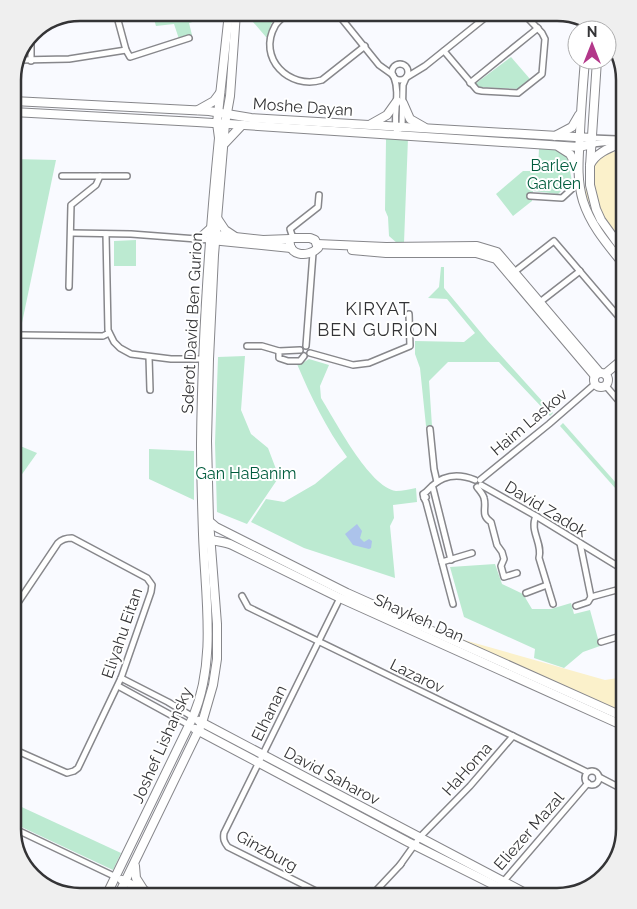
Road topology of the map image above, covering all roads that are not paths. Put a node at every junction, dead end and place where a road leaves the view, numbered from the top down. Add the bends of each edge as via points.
1 (118, 21) edge
2 (228, 21) edge
3 (235, 21) edge
4 (279, 21) edge
5 (344, 21) edge
6 (482, 21) edge
7 (531, 21) edge
8 (538, 28) junction
9 (189, 38) dead end
10 (364, 46) junction
11 (31, 49) edge
12 (126, 50) junction
13 (444, 52) junction
14 (25, 60) edge
15 (31, 61) junction
16 (377, 62) junction
17 (397, 65) junction
18 (425, 66) junction
19 (406, 67) junction
20 (584, 70) edge
21 (596, 70) edge
22 (393, 76) junction
23 (406, 77) junction
24 (470, 83) junction
25 (221, 91) junction
26 (21, 101) edge
27 (400, 102) junction
28 (581, 110) junction
29 (198, 111) junction
30 (21, 112) edge
31 (218, 112) junction
32 (227, 114) junction
33 (197, 122) junction
34 (217, 123) junction
35 (226, 124) junction
36 (242, 125) junction
37 (367, 125) junction
38 (398, 129) junction
39 (431, 129) junction
40 (580, 138) junction
41 (552, 140) junction
42 (616, 140) edge
43 (221, 141) junction
44 (592, 141) junction
45 (616, 144) edge
46 (579, 147) junction
47 (578, 171) junction
48 (589, 174) junction
49 (62, 176) dead end
50 (100, 176) junction
51 (127, 176) dead end
52 (580, 184) junction
53 (319, 195) dead end
54 (530, 196) dead end
55 (217, 218) junction
56 (210, 229) junction
57 (71, 233) junction
58 (106, 234) junction
59 (234, 236) junction
60 (200, 238) junction
61 (291, 238) junction
62 (216, 239) junction
63 (616, 242) edge
64 (313, 250) junction
65 (616, 256) edge
66 (580, 271) junction
67 (512, 274) junction
68 (69, 287) dead end
69 (540, 302) junction
70 (409, 314) dead end
71 (616, 314) edge
72 (109, 333) junction
73 (22, 335) dead end
74 (247, 346) dead end
75 (306, 346) junction
76 (300, 350) junction
77 (279, 352) junction
78 (307, 354) junction
79 (149, 357) junction
80 (206, 359) junction
81 (616, 365) edge
82 (616, 368) edge
83 (601, 377) junction
84 (606, 386) joint
85 (150, 390) dead end
86 (616, 398) edge
87 (430, 428) dead end
88 (437, 482) junction
89 (477, 483) junction
90 (432, 488) junction
91 (425, 499) junction
92 (536, 516) junction
93 (209, 521) junction
94 (208, 538) junction
95 (244, 541) junction
96 (580, 543) junction
97 (232, 545) junction
98 (472, 553) dead end
99 (212, 558) junction
100 (451, 560) junction
101 (442, 562) junction
102 (616, 565) edge
103 (517, 573) dead end
104 (547, 585) junction
105 (616, 590) edge
106 (526, 592) dead end
107 (242, 596) dead end
108 (21, 597) edge
109 (591, 597) junction
110 (340, 598) junction
111 (454, 604) dead end
112 (554, 604) dead end
113 (576, 606) dead end
114 (616, 639) edge
115 (318, 641) junction
116 (601, 642) dead end
117 (122, 678) junction
118 (118, 686) junction
119 (616, 713) edge
120 (193, 717) junction
121 (616, 722) edge
122 (189, 725) junction
123 (200, 727) junction
124 (513, 736) junction
125 (21, 753) edge
126 (262, 754) junction
127 (258, 763) junction
128 (587, 772) junction
129 (599, 777) junction
130 (588, 783) junction
131 (616, 786) edge
132 (22, 833) edge
133 (422, 838) junction
134 (224, 841) joint
135 (415, 846) junction
136 (135, 862) junction
137 (113, 878) junction
138 (126, 882) junction
139 (500, 884) junction
140 (109, 888) edge
141 (123, 888) edge
142 (138, 888) edge
143 (142, 888) edge
144 (310, 888) edge
145 (378, 888) edge
146 (497, 888) edge
147 (505, 888) edge
148 (510, 888) edge

1 - 12 street
2 - 25 street, Sderot David Ben Gurion
3 - 32 street, Sderot David Ben Gurion
4 - 10 street via 274,26 269,52 291,79 323,80
5 - 10 street
6 - 13 street
7 - 8 street
8 - 24 street
8 - 24 street via 546,43 543,70 528,86 515,94 481,91
9 - 12 street via 130,57
10 - 16 street
11 - 15 street
12 - 15 street
13 - 18 street
13 - 24 street
14 - 15 street
16 - 17 street
16 - 22 street
17 - 19 street
17 - 22 street
18 - 19 street
18 - 23 street
19 - 23 street
20 - 28 street
21 - 44 street
22 - 23 street via 400,80
22 - 27 street
23 - 27 street
25 - 29 street via 214,101
25 - 31 street, Sderot David Ben Gurion
26 - 29 street, Moshe Dayan
27 - 37 street via 385,117
27 - 38 street
27 - 39 street via 413,121
28 - 40 street
28 - 41 street via 572,127
29 - 31 street, Moshe Dayan
30 - 33 street, Moshe Dayan
31 - 32 street, Moshe Dayan
31 - 34 street, Sderot David Ben Gurion
32 - 35 street, Sderot David Ben Gurion
32 - 37 street, Moshe Dayan
33 - 34 street, Moshe Dayan
33 - 43 street via 213,129
34 - 35 street, Moshe Dayan
34 - 43 street, Sderot David Ben Gurion
35 - 36 street, Moshe Dayan
35 - 43 street, Sderot David Ben Gurion
36 - 38 street, Moshe Dayan
36 - 43 street
37 - 38 street, Moshe Dayan
38 - 39 street, Moshe Dayan
38 - 41 street, Moshe Dayan
39 - 41 street, Moshe Dayan
40 - 41 street, Moshe Dayan
40 - 44 street, Moshe Dayan
40 - 46 street
41 - 46 street, Moshe Dayan
41 - 47 street via 570,154
42 - 44 street
43 - 55 street, Sderot David Ben Gurion
43 - 56 street, Sderot David Ben Gurion
44 - 46 street, Moshe Dayan
44 - 48 street
45 - 48 street via 590,163
46 - 47 street
47 - 52 street
48 - 63 street via 596,209
49 - 50 street
50 - 51 street
50 - 57 street via 96,185 71,205
52 - 54 street via 562,198
52 - 65 street via 594,224
53 - 61 street via 318,207
55 - 59 street
55 - 62 street, Sderot David Ben Gurion
56 - 60 street
56 - 62 street, Sderot David Ben Gurion
57 - 58 street
57 - 68 street
58 - 60 street
58 - 72 street
59 - 61 street
59 - 62 street
60 - 62 street
61 - 62 street
61 - 64 street via 296,252
61 - 64 street via 315,240
62 - 80 street, Sderot David Ben Gurion
62 - 80 street, Sderot David Ben Gurion
64 - 67 street via 477,246 497,252
64 - 75 street
66 - 67 street via 554,242
66 - 69 street
66 - 71 street
67 - 69 street
67 - 83 street
69 - 83 street
70 - 78 street via 410,346 369,363 353,365
72 - 73 street via 103,336
72 - 79 street via 120,348
74 - 77 street via 262,346
75 - 76 street
75 - 78 street via 310,349
76 - 77 street
76 - 78 street
77 - 78 street via 279,358 288,361 300,361
79 - 80 street
79 - 85 street
80 - 93 street, Sderot David Ben Gurion
80 - 94 street, Sderot David Ben Gurion via 201,442
81 - 83 street, Haim Laskov
82 - 83 street, Haim Laskov
83 - 84 street via 598,387
83 - 89 street, Haim Laskov
84 - 86 street
87 - 88 street
88 - 89 street, David Zadok via 459,476
88 - 91 street via 423,494
89 - 90 street, David Zadok via 456,478
89 - 92 street, David Zadok
89 - 103 street via 485,499 483,511 491,522 502,552 504,576
90 - 91 street
90 - 100 street
91 - 101 street
92 - 96 street, David Zadok
92 - 104 street via 534,531
93 - 94 street, Sderot David Ben Gurion
93 - 95 street, Shaykeh Dan
94 - 95 street via 227,537
94 - 97 street, Shaykeh Dan
94 - 99 street, Joshef Lishansky
94 - 120 street, Joshef Lishansky via 206,665
95 - 119 street, Shaykeh Dan via 347,593
96 - 102 street, David Zadok
96 - 109 street
97 - 99 street via 219,546
97 - 110 street, Shaykeh Dan
98 - 100 street
99 - 123 street, Joshef Lishansky via 217,659
100 - 101 street
101 - 111 street
104 - 106 street
104 - 112 street
105 - 109 street
107 - 115 street, Lazarov via 248,607
108 - 117 street, Eliyahu Eitan via 58,543 66,538 72,538 147,578 152,585 151,592
109 - 113 street via 588,602
110 - 115 street, Elhanan
110 - 121 street, Shaykeh Dan
114 - 116 street
115 - 124 street, Lazarov
115 - 126 street, Elhanan
117 - 118 street, Eliyahu Eitan
117 - 120 street, David Saharov
118 - 122 street, David Saharov
118 - 125 street, Eliyahu Eitan via 78,768 67,773
120 - 122 street, Joshef Lishansky
120 - 123 street, David Saharov
122 - 123 street, David Saharov
122 - 137 street, Joshef Lishansky
123 - 126 street, David Saharov
123 - 127 street, David Saharov
123 - 136 street, Joshef Lishansky
124 - 128 street, Lazarov
124 - 133 street, HaHoma
126 - 127 street, Elhanan
126 - 133 street, David Saharov
127 - 134 street, Elhanan via 224,833
127 - 135 street, David Saharov
128 - 129 street via 595,771
128 - 130 street via 585,778
129 - 130 street via 594,784
129 - 131 street
130 - 139 street, Eliezer Mazal
132 - 137 street
133 - 135 street, HaHoma
133 - 139 street, David Saharov
134 - 144 street, Ginzburg via 228,847
135 - 139 street, David Saharov
135 - 145 street, HaHoma
136 - 138 street, Joshef Lishansky
136 - 143 street via 135,875
137 - 138 street
137 - 140 street, Joshef Lishansky
138 - 141 street, Joshef Lishansky
138 - 142 street
139 - 146 street, Eliezer Mazal
139 - 147 street, David Saharov
139 - 148 street, David Saharov

